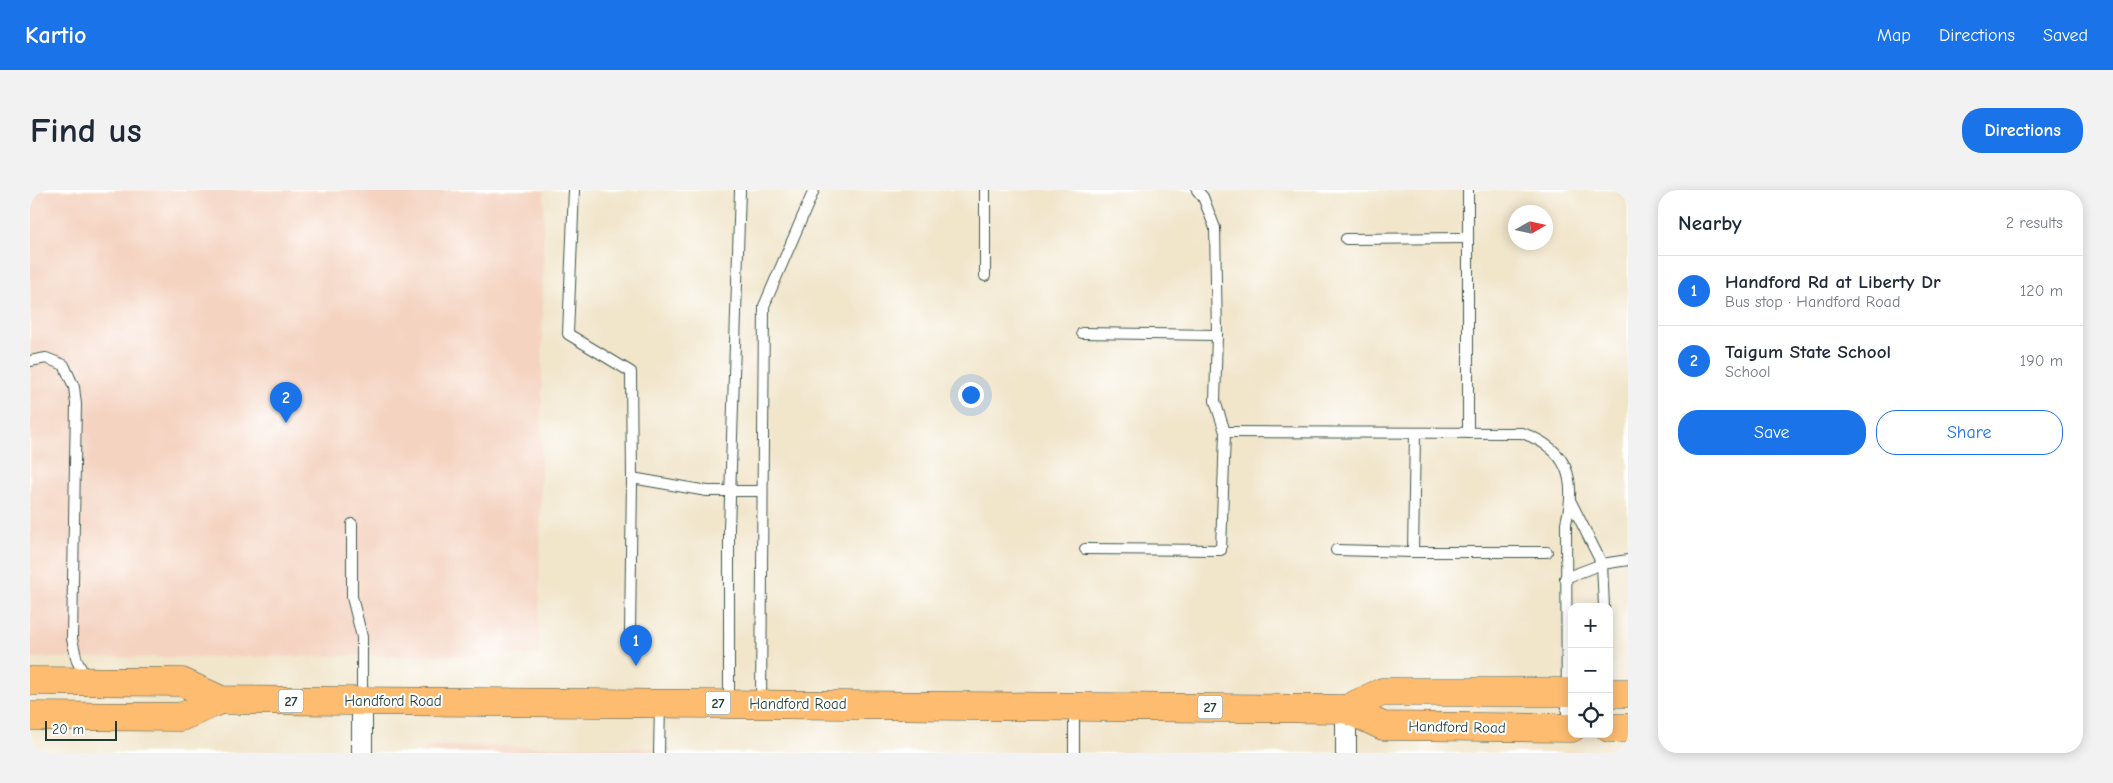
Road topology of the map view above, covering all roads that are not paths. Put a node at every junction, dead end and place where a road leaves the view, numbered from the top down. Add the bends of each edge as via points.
1 (574, 190) edge
2 (740, 190) edge
3 (814, 190) edge
4 (985, 190) edge
5 (1197, 190) edge
6 (1468, 190) edge
7 (1467, 238) junction
8 (1346, 239) dead end
9 (985, 276) dead end
10 (1082, 333) dead end
11 (1217, 335) junction
12 (30, 361) edge
13 (1225, 432) junction
14 (1415, 433) junction
15 (1468, 433) junction
16 (632, 478) junction
17 (761, 491) junction
18 (731, 492) junction
19 (1571, 502) junction
20 (352, 524) dead end
21 (1085, 549) dead end
22 (1336, 550) dead end
23 (1413, 552) junction
24 (1547, 552) dead end
25 (1628, 560) edge
26 (1602, 564) junction
27 (1565, 578) junction
28 (1604, 603) edge
29 (630, 634) dead end
30 (1568, 664) edge
31 (30, 681) edge
32 (88, 682) junction
33 (1568, 692) edge
34 (1613, 693) edge
35 (1628, 693) edge
36 (221, 700) junction
37 (362, 701) junction
38 (660, 703) junction
39 (729, 703) junction
40 (761, 703) junction
41 (1074, 705) junction
42 (1346, 709) junction
43 (30, 716) edge
44 (1568, 728) edge
45 (1613, 728) edge
46 (1628, 728) edge
47 (362, 753) edge
48 (659, 753) edge
49 (1074, 753) edge
50 (1346, 753) edge

1 - 16 lane via 568,334 631,372
2 - 18 lane
3 - 17 lane via 764,306
4 - 9 lane
5 - 11 lane via 1203,197 1214,228
6 - 7 lane
7 - 8 lane
7 - 15 lane
10 - 11 lane
11 - 13 lane via 1215,401
12 - 32 lane via 46,358 64,364 74,387 72,639 77,661
13 - 14 lane
13 - 21 lane via 1221,550
14 - 15 lane
14 - 23 lane
15 - 19 lane via 1522,433 1539,439 1552,449 1567,469
16 - 18 lane
16 - 29 lane
17 - 18 lane
17 - 40 lane
18 - 39 lane
19 - 26 lane
19 - 27 lane via 1566,523
20 - 37 lane via 352,597 362,637
22 - 23 lane
23 - 24 lane
25 - 26 lane
26 - 27 lane
26 - 28 lane
27 - 30 lane
31 - 32 main road, Handford Road / 27
32 - 36 main road, Handford Road / 27 via 182,682
33 - 42 main road, Handford Road / 27 via 1382,692
34 - 35 main road
36 - 37 main road, Handford Road / 27
36 - 43 main road, Handford Road / 27 via 181,717
37 - 38 main road, Handford Road / 27
37 - 47 street
38 - 39 main road, Handford Road / 27
38 - 48 lane
39 - 40 main road, Handford Road / 27
40 - 41 main road, Handford Road / 27
41 - 42 main road, Handford Road / 27
41 - 49 lane
42 - 44 main road, Handford Road / 27 via 1383,726
42 - 50 street
45 - 46 main road

